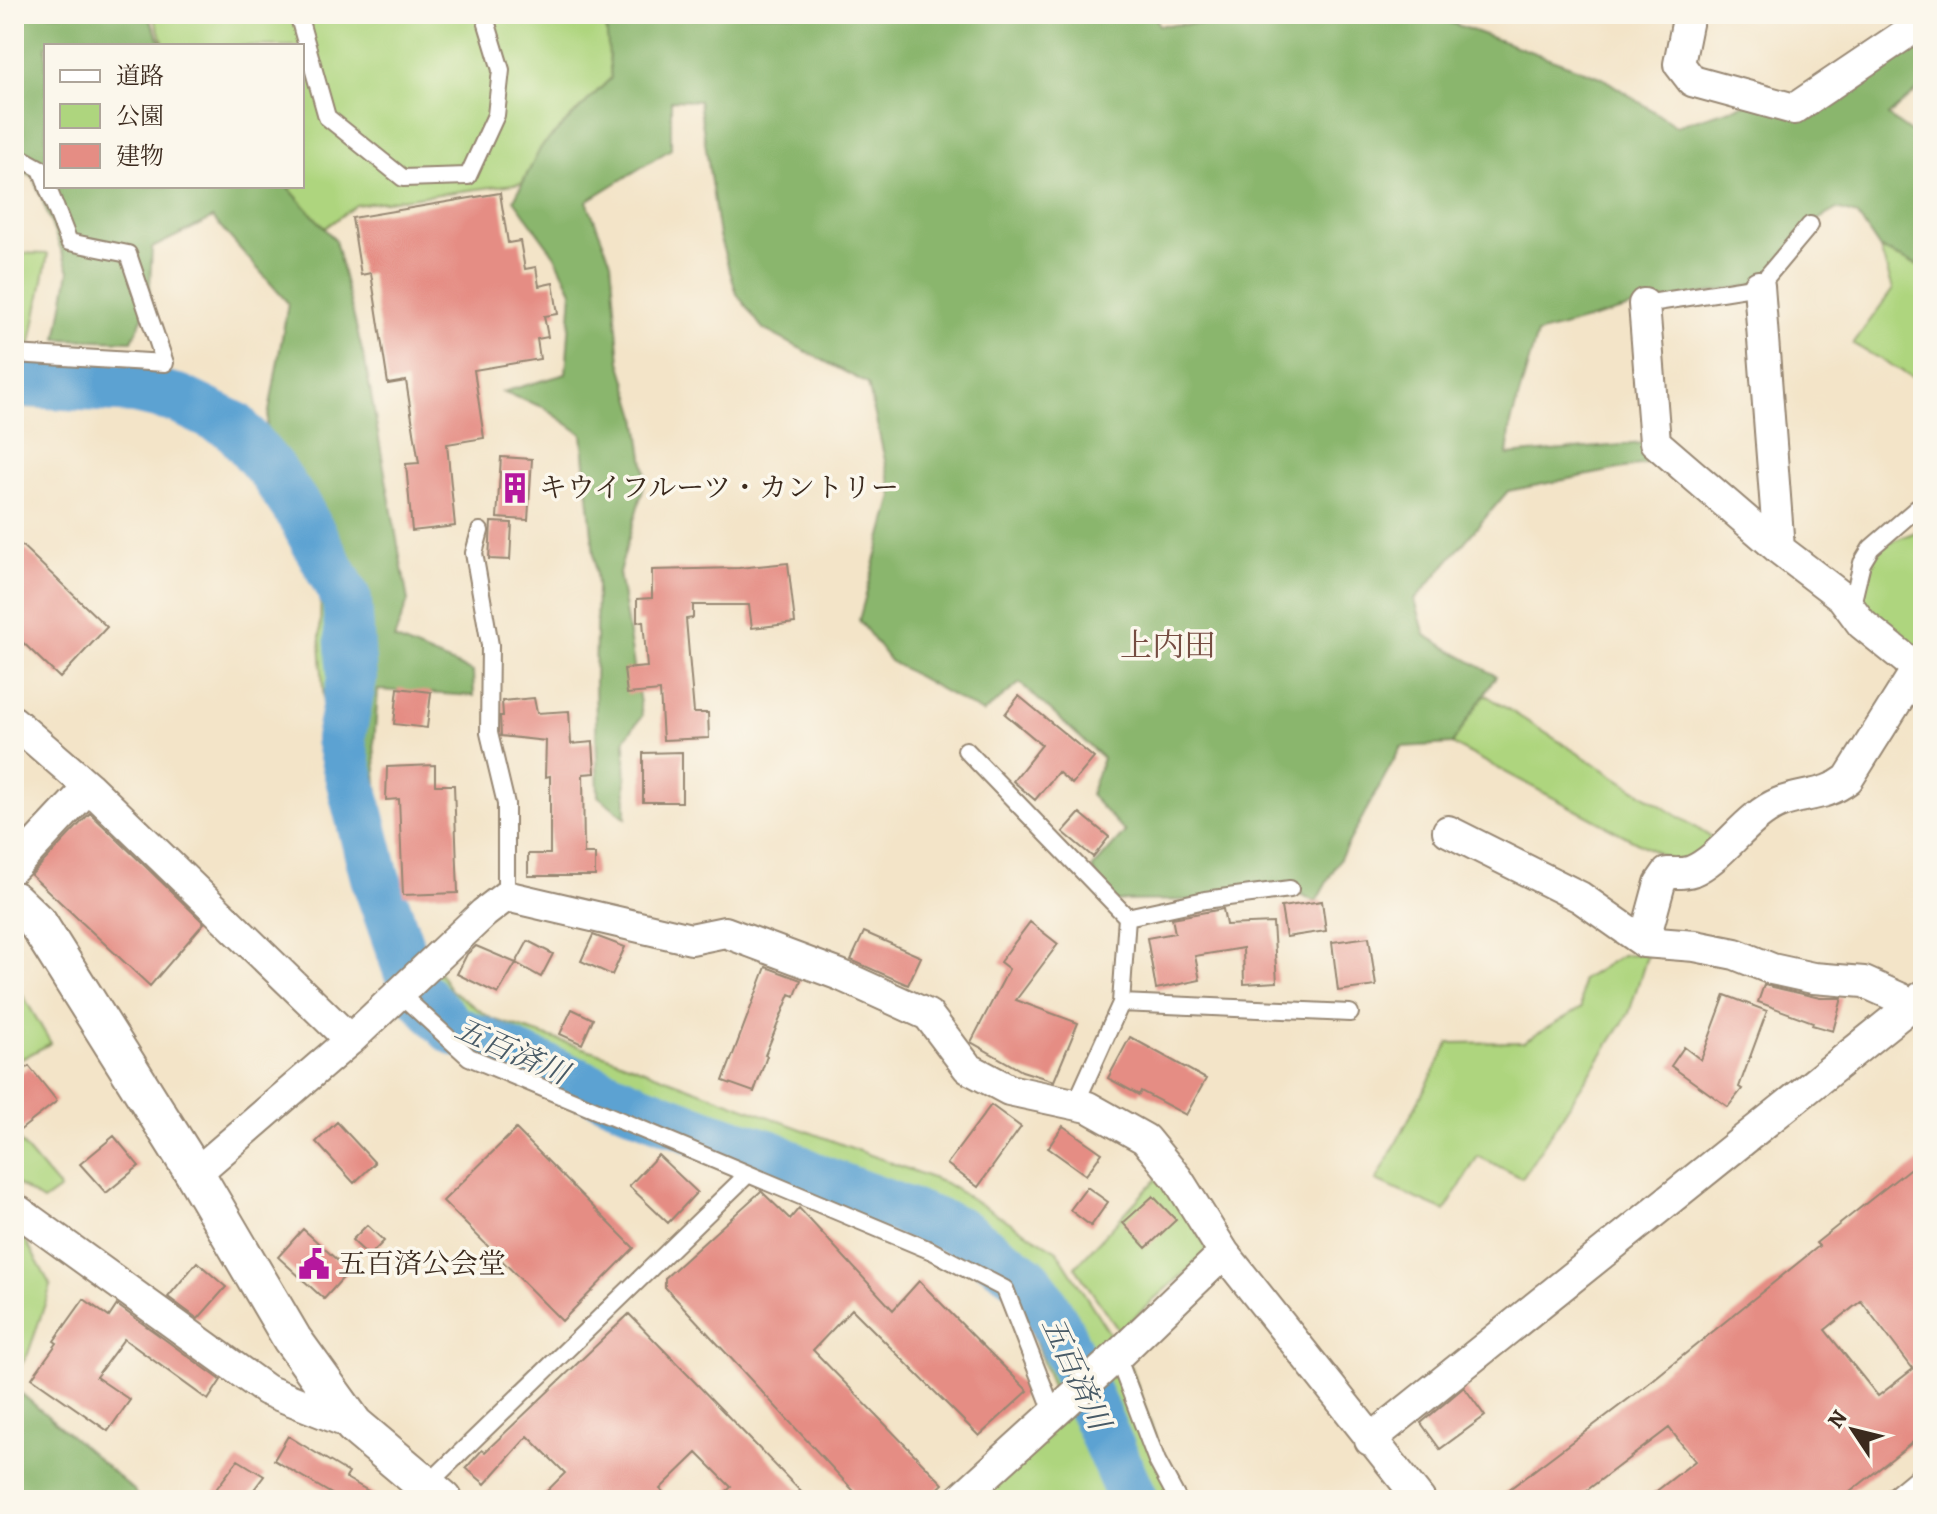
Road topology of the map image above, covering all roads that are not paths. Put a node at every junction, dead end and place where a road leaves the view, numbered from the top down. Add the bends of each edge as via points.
1 (298, 14) edge
2 (484, 14) edge
3 (1689, 14) edge
4 (1923, 22) edge
5 (14, 154) edge
6 (44, 176) edge
7 (49, 188) edge
8 (1810, 225) dead end
9 (1759, 286) junction
10 (1644, 304) joint
11 (14, 354) edge
12 (1923, 503) edge
13 (480, 531) dead end
14 (1779, 549) junction
15 (1851, 609) junction
16 (1920, 671) edge
17 (14, 722) edge
18 (966, 750) dead end
19 (89, 787) junction
20 (1448, 831) dead end
21 (14, 867) edge
22 (1290, 889) dead end
23 (506, 896) junction
24 (14, 901) edge
25 (1127, 917) junction
26 (1644, 942) junction
27 (399, 993) junction
28 (1918, 1000) edge
29 (1121, 1003) junction
30 (1350, 1013) dead end
31 (350, 1040) junction
32 (1075, 1105) junction
33 (195, 1174) junction
34 (748, 1174) junction
35 (14, 1208) edge
36 (1224, 1253) junction
37 (1114, 1358) junction
38 (1046, 1420) junction
39 (354, 1425) junction
40 (1370, 1440) junction
41 (1923, 1481) edge
42 (434, 1493) edge
43 (959, 1500) edge
44 (1178, 1500) edge
45 (1420, 1500) edge
46 (1900, 1500) edge

1 - 2 lane via 327,117 403,178 468,176 496,115 501,70
3 - 4 street via 1679,64 1692,81 1794,109
5 - 6 lane via 41,169
7 - 11 lane via 69,242 128,254 165,363
8 - 9 lane
9 - 10 lane
9 - 14 street
10 - 14 street via 1655,442
12 - 15 lane via 1871,548
13 - 23 lane via 474,553 490,645 489,733 506,804
14 - 15 street
15 - 16 street
16 - 26 street via 1848,779 1835,789 1780,803 1753,819 1703,864 1689,872 1667,873
17 - 19 street
18 - 25 lane
19 - 21 street
19 - 31 street
20 - 26 street via 1580,897
22 - 25 lane
23 - 27 street
23 - 32 street via 691,939 725,932 928,1015 968,1068 1009,1090
24 - 33 street via 38,924
25 - 29 lane
26 - 28 street via 1735,954 1772,969 1864,982
27 - 31 street
27 - 34 lane via 469,1057
28 - 40 street
29 - 30 lane
29 - 32 lane
31 - 33 street
32 - 36 street via 1145,1139 1177,1178
33 - 39 street via 292,1339
34 - 38 lane via 932,1251 1005,1289
34 - 42 lane
35 - 39 street via 266,1390
36 - 37 street
36 - 40 street
37 - 38 street
37 - 44 lane
38 - 43 street
39 - 42 street
40 - 45 street
41 - 46 street

